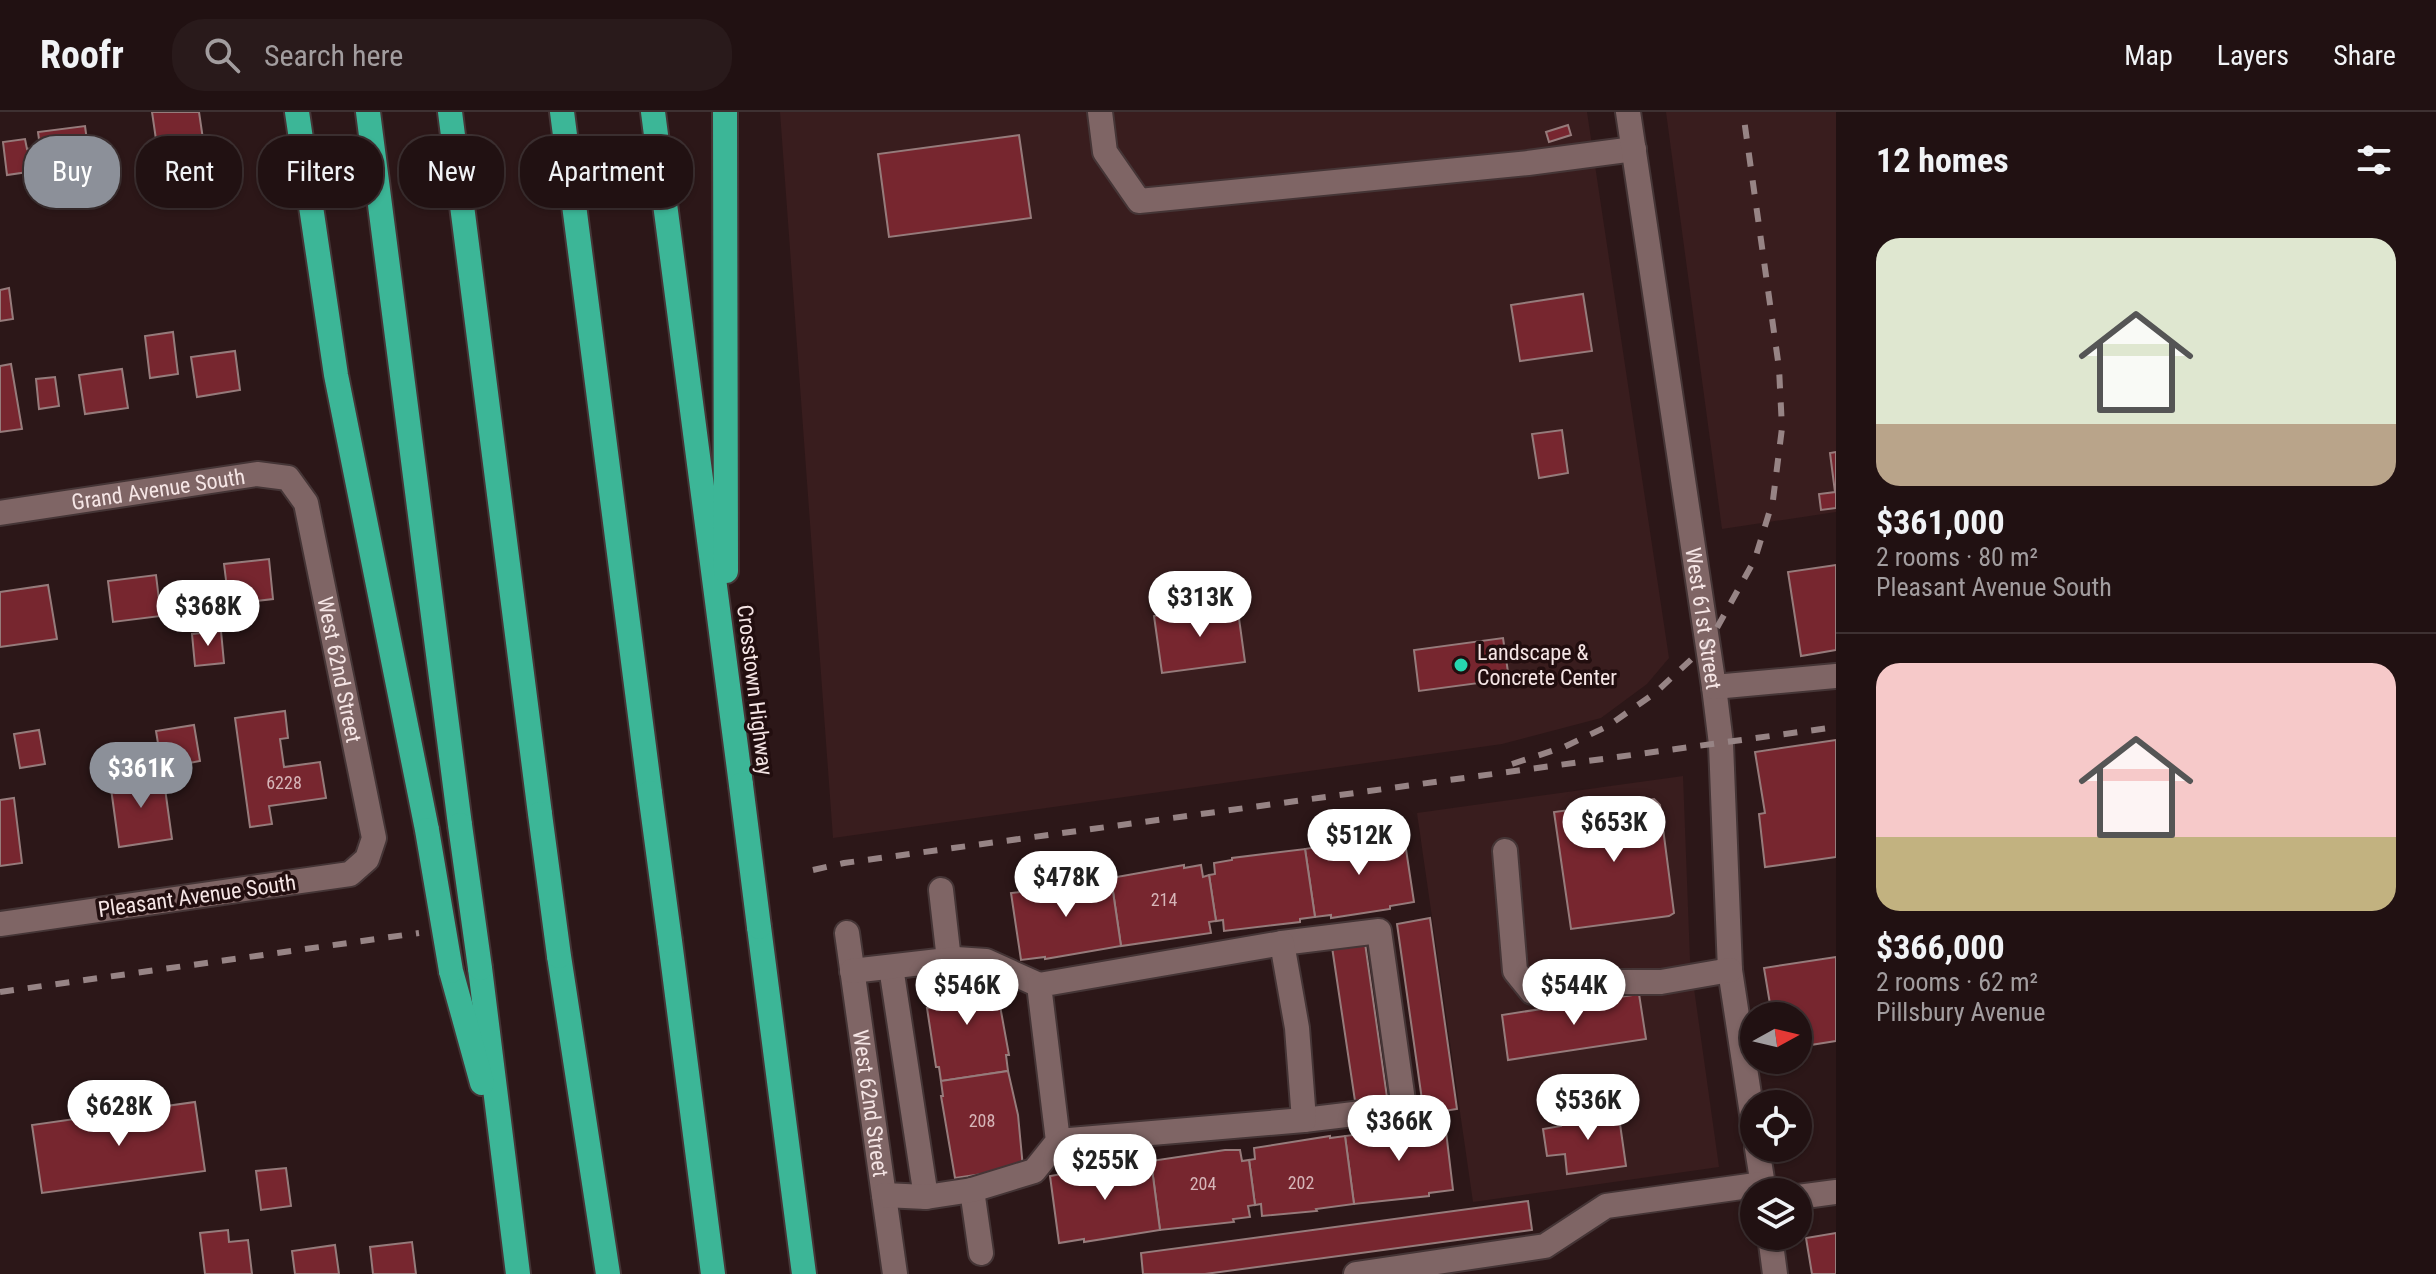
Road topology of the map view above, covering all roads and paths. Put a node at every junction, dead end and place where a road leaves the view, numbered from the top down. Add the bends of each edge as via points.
1 (297, 112) edge
2 (368, 112) edge
3 (450, 112) edge
4 (562, 112) edge
5 (653, 112) edge
6 (725, 112) edge
7 (1100, 112) edge
8 (1628, 112) edge
9 (1634, 149) junction
10 (306, 503) joint
11 (0, 513) edge
12 (727, 673) junction
13 (1836, 676) edge
14 (1714, 687) junction
15 (374, 838) joint
16 (1505, 851) dead end
17 (941, 890) dead end
18 (0, 924) edge
19 (847, 933) dead end
20 (1282, 943) junction
21 (949, 960) junction
22 (891, 967) junction
23 (1730, 970) junction
24 (852, 971) junction
25 (1039, 985) junction
26 (1748, 1090) edge
27 (1304, 1120) junction
28 (1058, 1141) junction
29 (504, 1162) junction
30 (972, 1190) junction
31 (1740, 1191) edge
32 (1836, 1192) edge
33 (884, 1195) junction
34 (1812, 1195) edge
35 (926, 1197) junction
36 (1772, 1250) edge
37 (981, 1253) dead end
38 (518, 1274) edge
39 (608, 1274) edge
40 (713, 1274) edge
41 (804, 1274) edge
42 (895, 1274) edge
43 (1356, 1274) edge
44 (1775, 1274) edge

1 - 29 highway, bridge via 336,375 451,971
2 - 29 highway, bridge
3 - 39 highway, bridge via 559,956
4 - 40 highway, bridge
5 - 12 highway, Crosstown Highway
6 - 12 highway
7 - 9 street via 1105,152 1139,201
8 - 9 street, West 61st Street
9 - 14 street, West 61st Street
10 - 11 street, Grand Avenue South via 288,478 257,474
10 - 15 street, West 62nd Street
12 - 41 highway, Crosstown Highway, bridge
13 - 14 street
14 - 23 street, West 61st Street
15 - 18 street, Pleasant Avenue South via 367,859 350,874
16 - 23 street via 1515,971 1532,992 1661,982
17 - 21 street
19 - 24 street, West 62nd Street
20 - 25 street
20 - 27 street via 1297,1028
20 - 27 street via 1379,931 1404,1108
21 - 22 street
21 - 25 street via 986,961
22 - 24 street
22 - 35 street
23 - 26 street, West 61st Street
24 - 33 street, West 62nd Street
25 - 28 street
27 - 28 street
28 - 30 street via 1034,1171
29 - 38 highway
30 - 35 street
30 - 37 street
31 - 43 street via 1606,1206 1545,1246
32 - 34 street
33 - 35 street
33 - 42 street, West 62nd Street
36 - 44 street

